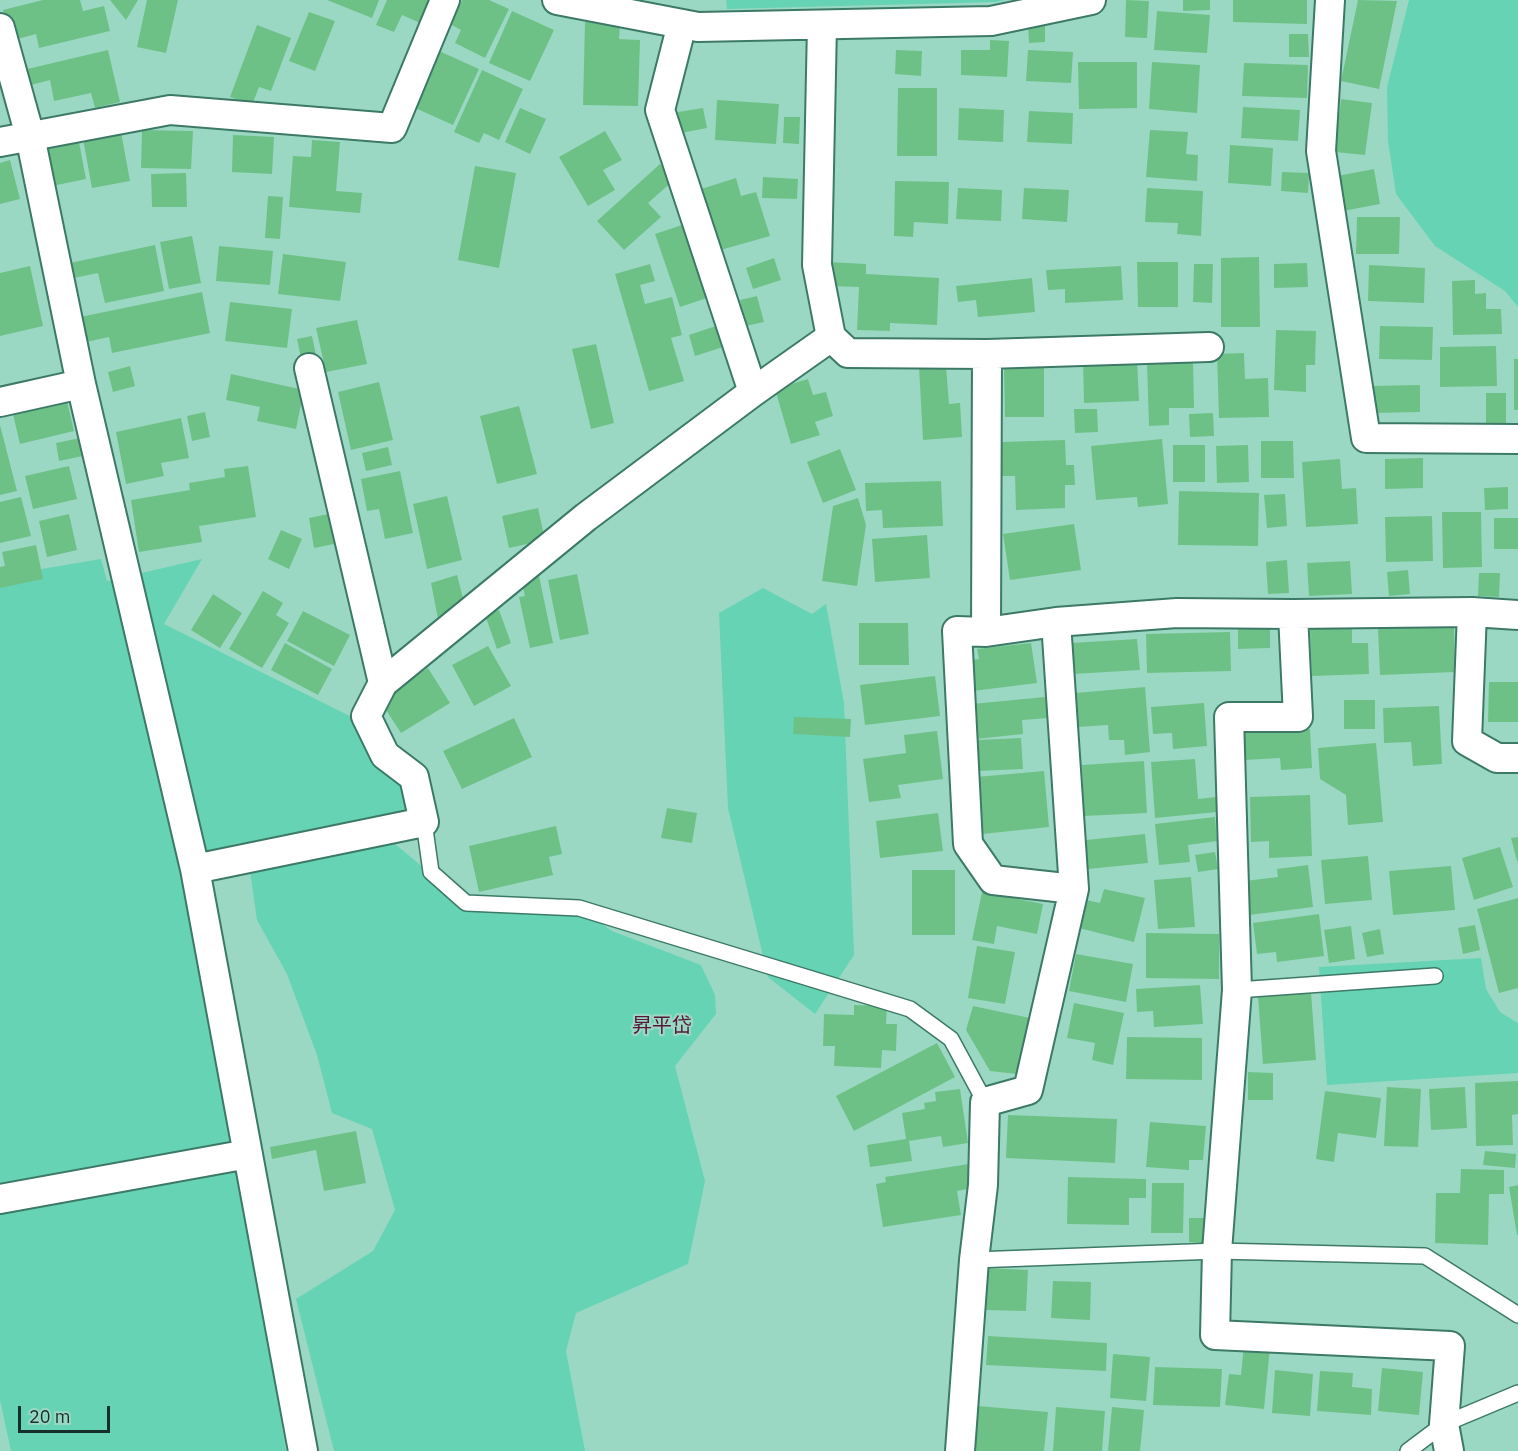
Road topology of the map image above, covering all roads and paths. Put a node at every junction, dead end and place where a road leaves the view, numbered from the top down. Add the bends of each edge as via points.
1 (445, 0) edge
2 (558, 0) edge
3 (1091, 0) edge
4 (1330, 0) edge
5 (682, 24) junction
6 (822, 25) junction
7 (0, 28) edge
8 (30, 136) junction
9 (0, 142) edge
10 (831, 337) junction
11 (1209, 347) dead end
12 (987, 354) junction
13 (309, 368) dead end
14 (81, 384) junction
15 (753, 392) junction
16 (0, 402) edge
17 (1518, 439) edge
18 (1472, 612) junction
19 (1293, 614) junction
20 (1518, 615) edge
21 (1056, 622) junction
22 (986, 632) junction
23 (383, 683) junction
24 (1518, 759) edge
25 (424, 822) junction
26 (195, 869) junction
27 (1074, 889) junction
28 (1435, 976) dead end
29 (1237, 990) junction
30 (985, 1102) junction
31 (248, 1154) junction
32 (0, 1199) edge
33 (1217, 1251) junction
34 (975, 1260) junction
35 (1518, 1315) edge
36 (1518, 1393) edge
37 (1447, 1437) edge
38 (303, 1451) edge
39 (960, 1451) edge
40 (1408, 1451) edge

1 - 8 street via 392,128 170,110
2 - 5 street
3 - 6 street via 991,21
4 - 17 street via 1321,151 1366,438
5 - 6 street
5 - 15 street via 660,110
6 - 10 street via 817,265
7 - 8 street
8 - 9 street
8 - 14 street
10 - 12 street via 848,353
10 - 15 street
11 - 12 street
12 - 22 street
13 - 23 street
14 - 16 street
14 - 26 street
15 - 23 street via 586,517
18 - 19 street
18 - 20 street
18 - 24 street via 1467,741 1497,758
19 - 21 street via 1177,612
19 - 29 street via 1298,717 1229,717
21 - 22 street
21 - 27 street
22 - 27 street via 957,631 968,844 993,880
23 - 25 street via 366,716 385,755 414,777
25 - 26 street
25 - 30 lane via 431,872 466,903 579,908 910,1009 951,1039
26 - 31 street
27 - 30 street via 1028,1090
28 - 29 lane
29 - 33 street
30 - 34 street via 983,1185
31 - 32 street
31 - 38 street
33 - 34 lane
33 - 35 lane via 1425,1256
33 - 37 street via 1215,1335 1450,1346
34 - 39 street
36 - 37 lane
37 - 40 lane

